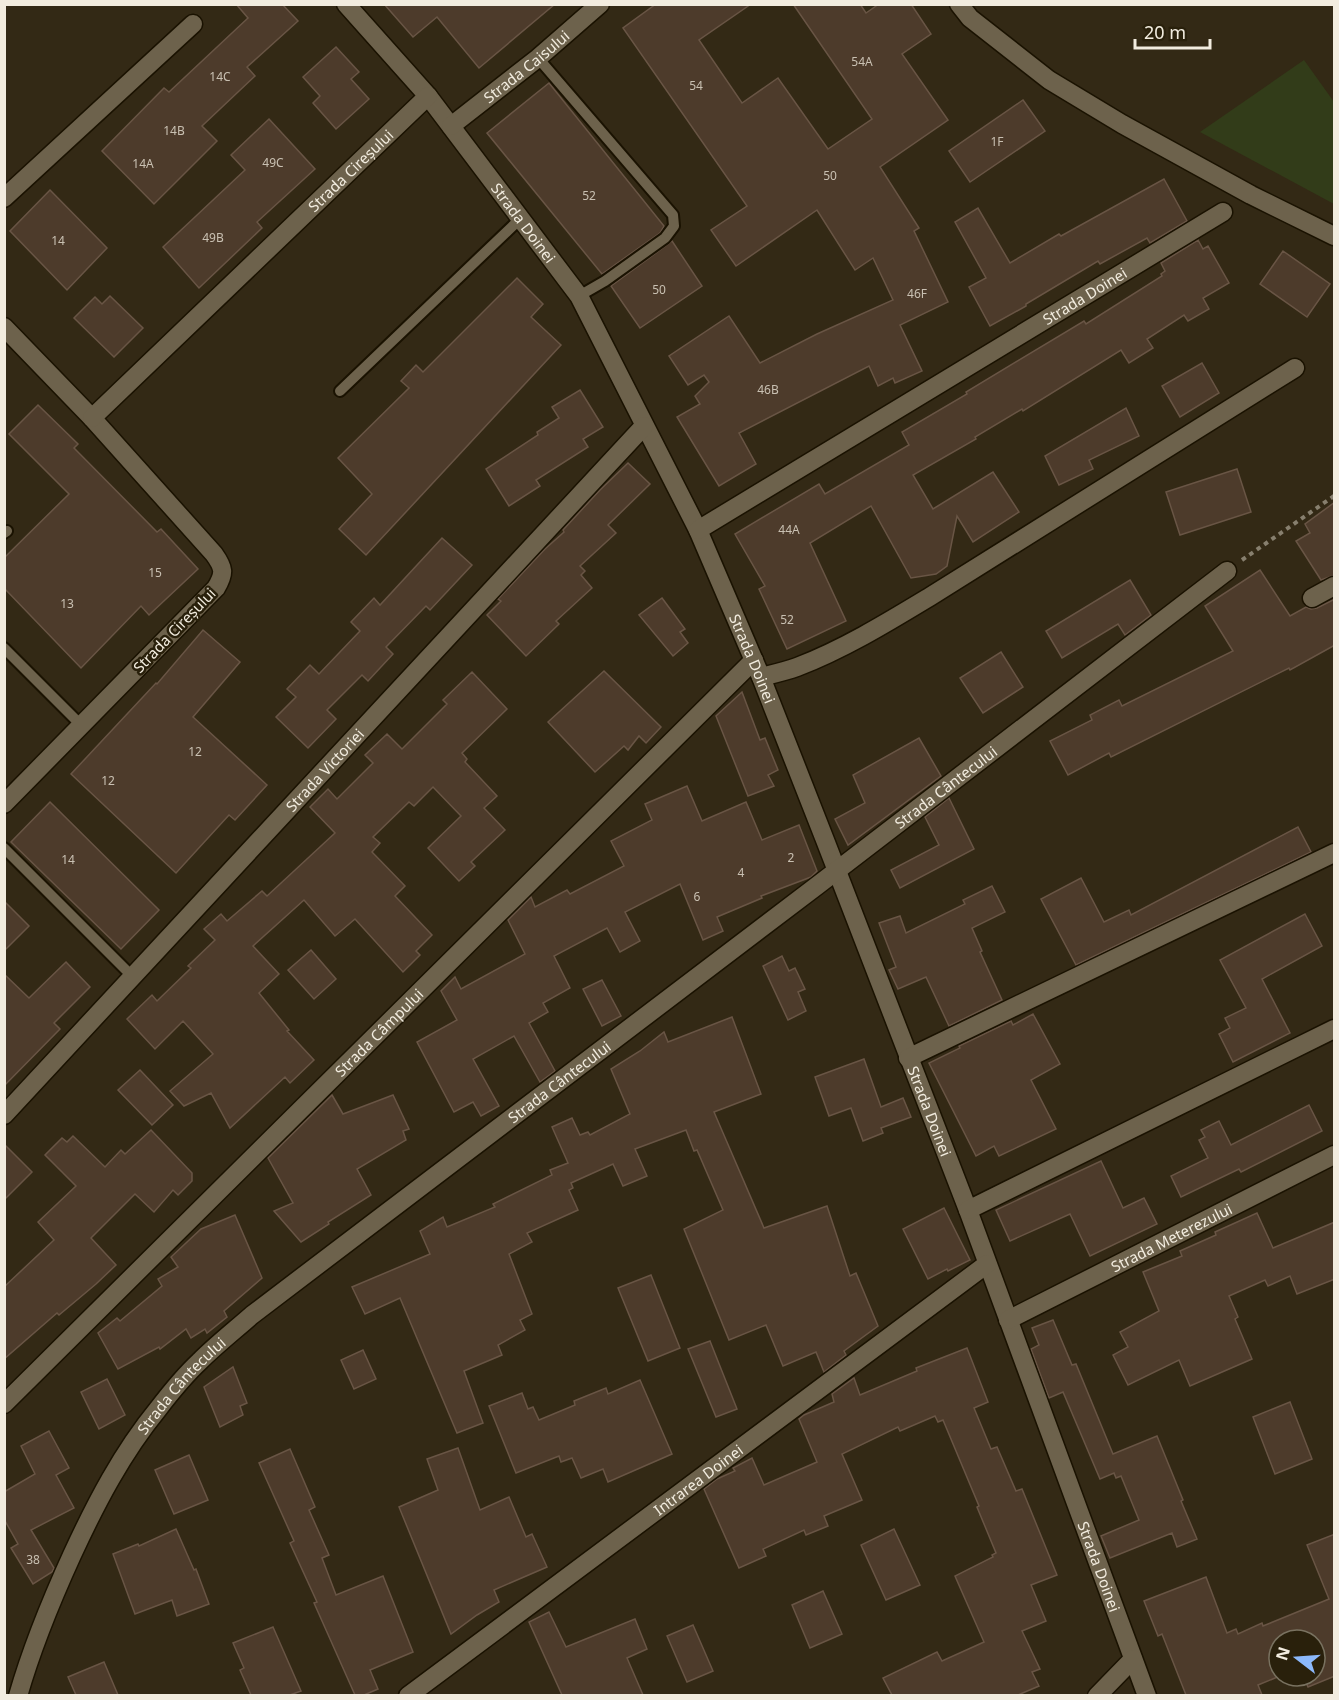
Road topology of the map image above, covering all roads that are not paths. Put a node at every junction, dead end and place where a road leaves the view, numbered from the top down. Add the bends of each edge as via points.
1 (346, 4) edge
2 (600, 4) edge
3 (958, 4) edge
4 (193, 24) dead end
5 (538, 58) junction
6 (428, 96) junction
7 (451, 126) junction
8 (4, 198) edge
9 (1223, 212) dead end
10 (520, 219) junction
11 (1335, 236) edge
12 (579, 296) junction
13 (4, 327) edge
14 (1295, 368) dead end
15 (340, 391) dead end
16 (92, 418) junction
17 (644, 426) junction
18 (698, 530) junction
19 (1227, 571) road end
20 (1335, 585) edge
21 (1312, 597) dead end
22 (4, 648) edge
23 (758, 669) junction
24 (82, 726) junction
25 (4, 804) edge
26 (4, 848) edge
27 (1335, 853) edge
28 (837, 870) junction
29 (133, 977) junction
30 (1335, 1029) edge
31 (908, 1058) junction
32 (4, 1115) edge
33 (1335, 1155) edge
34 (968, 1210) junction
35 (987, 1264) junction
36 (1008, 1320) junction
37 (4, 1404) edge
38 (1133, 1659) junction
39 (18, 1695) edge
40 (408, 1695) edge
41 (1097, 1695) edge
42 (1147, 1695) edge

1 - 6 street, Strada Doinei
2 - 5 street, Strada Caisului
3 - 11 street via 1006,48 1058,85 1251,195
4 - 8 street
5 - 7 street, Strada Caisului
5 - 12 lane via 673,215 674,226 665,238
6 - 7 street, Strada Doinei
6 - 16 street, Strada Cireșului
7 - 10 street, Strada Doinei
9 - 18 street, Strada Doinei
10 - 12 street, Strada Doinei
10 - 15 lane
12 - 17 street, Strada Doinei
13 - 16 street, Strada Cireșului
14 - 23 street via 882,625 797,667
16 - 24 street, Strada Cireșului via 214,554 223,576 216,588
17 - 18 street, Strada Doinei
17 - 29 street, Strada Victoriei
18 - 23 street, Strada Doinei
19 - 28 street, Strada Cântecului
20 - 21 street
22 - 24 lane
23 - 28 street, Strada Doinei
23 - 37 street, Strada Câmpului
24 - 25 street, Strada Cireșului
26 - 29 lane
27 - 31 street
28 - 31 street, Strada Doinei
28 - 39 street, Strada Cântecului via 252,1315 200,1361 158,1408 108,1483 46,1612
29 - 32 street, Strada Victoriei
30 - 34 street
31 - 34 street, Strada Doinei
33 - 36 street, Strada Meterezului
34 - 35 street, Strada Doinei
35 - 36 street, Strada Doinei
35 - 40 street, Intrarea Doinei
36 - 38 street, Strada Doinei
38 - 41 street
38 - 42 street, Strada Doinei

